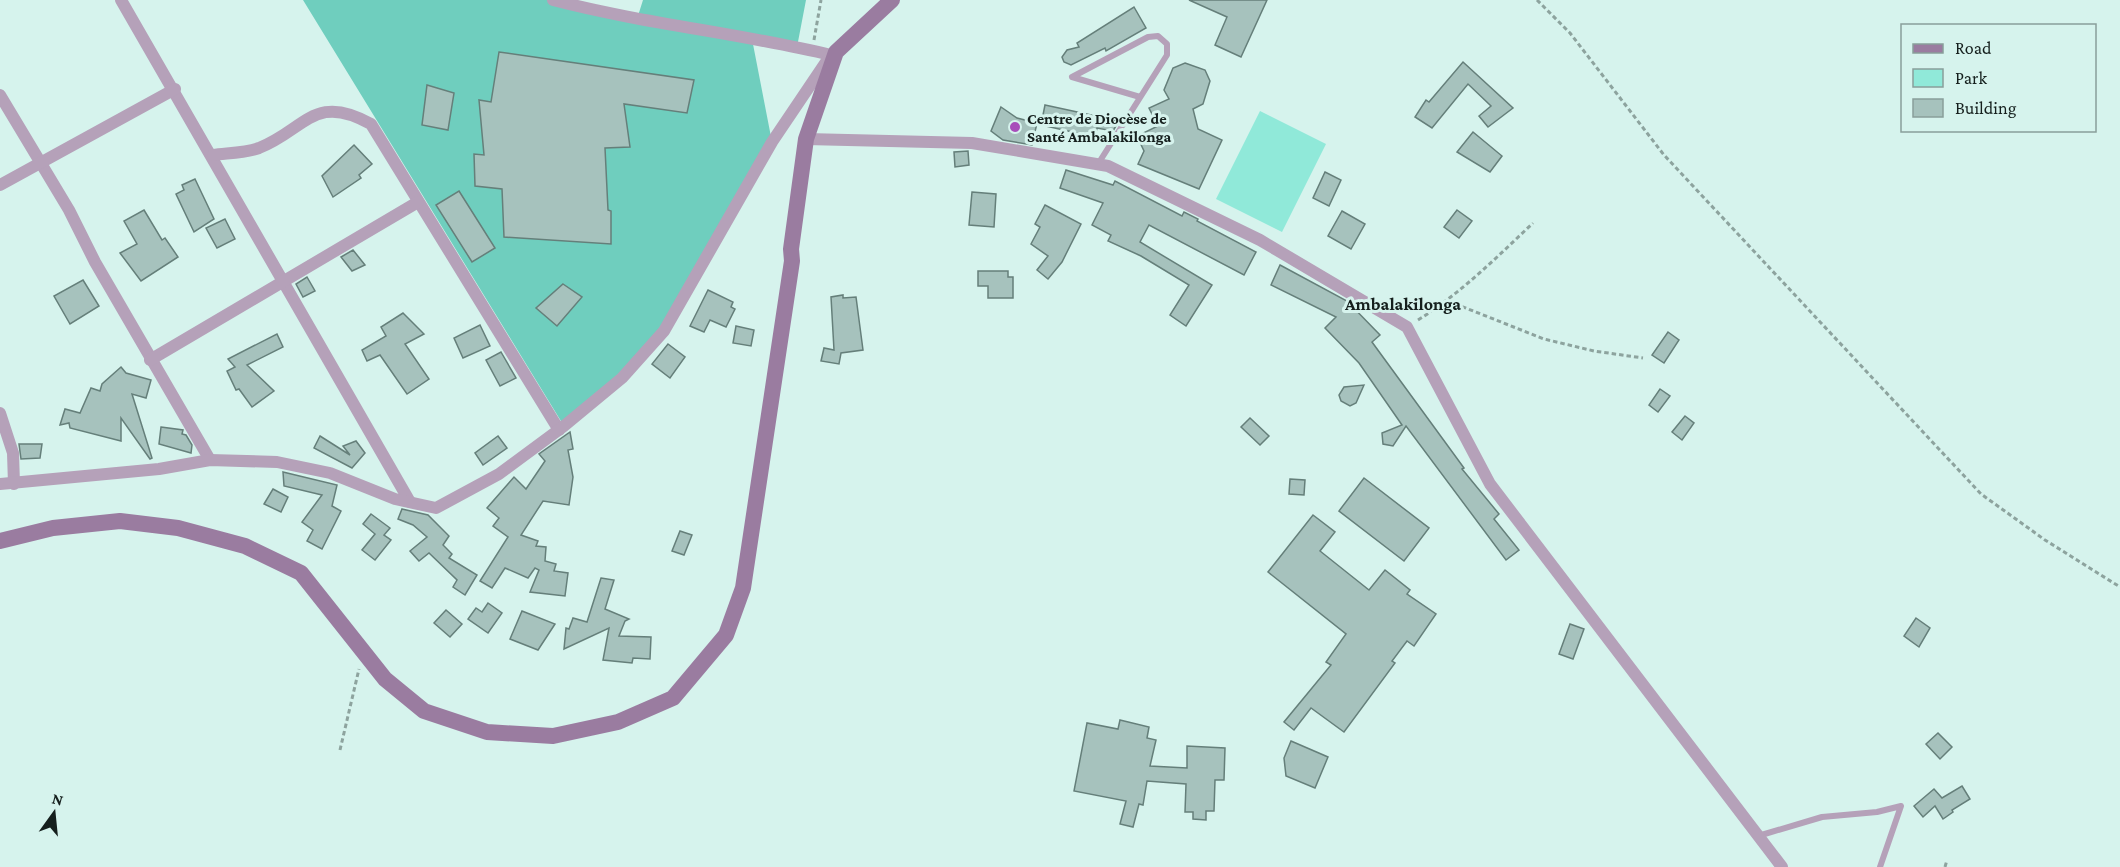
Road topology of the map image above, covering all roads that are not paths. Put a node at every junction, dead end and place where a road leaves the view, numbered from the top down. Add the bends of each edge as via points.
1 (121, 0) edge
2 (553, 0) edge
3 (892, 0) edge
4 (833, 54) junction
5 (175, 89) junction
6 (0, 95) edge
7 (1140, 97) junction
8 (806, 139) junction
9 (213, 155) junction
10 (40, 163) junction
11 (1098, 165) junction
12 (0, 185) edge
13 (418, 202) junction
14 (282, 281) junction
15 (150, 360) junction
16 (0, 413) edge
17 (559, 430) junction
18 (210, 460) junction
19 (0, 484) edge
20 (14, 484) junction
21 (410, 502) junction
22 (0, 540) edge
23 (1758, 836) junction
24 (1782, 867) edge
25 (1880, 867) edge

1 - 5 street
2 - 4 street via 605,14
3 - 4 street
4 - 8 street
4 - 17 street via 772,142 664,331 621,378
5 - 9 street
5 - 10 street
6 - 10 street
7 - 7 lane via 1167,56 1167,44 1158,36 1072,77
7 - 11 lane
8 - 11 street via 972,143
8 - 22 street via 792,261 742,588 726,635 673,698 618,722 553,736 487,732 424,711 386,679 301,573 245,546 178,528 120,521 53,528
9 - 13 street via 258,148 310,116 350,112 371,124
9 - 14 street
10 - 12 street
10 - 15 street
11 - 23 street via 1108,166 1260,240 1407,327 1490,484
13 - 14 street
13 - 17 street
14 - 15 street
14 - 21 street
15 - 18 street
16 - 20 street via 13,453
17 - 21 street via 499,474 436,508
18 - 20 street
18 - 21 street via 277,462 330,473
19 - 20 street
23 - 24 street
23 - 25 lane via 1822,818 1901,806

